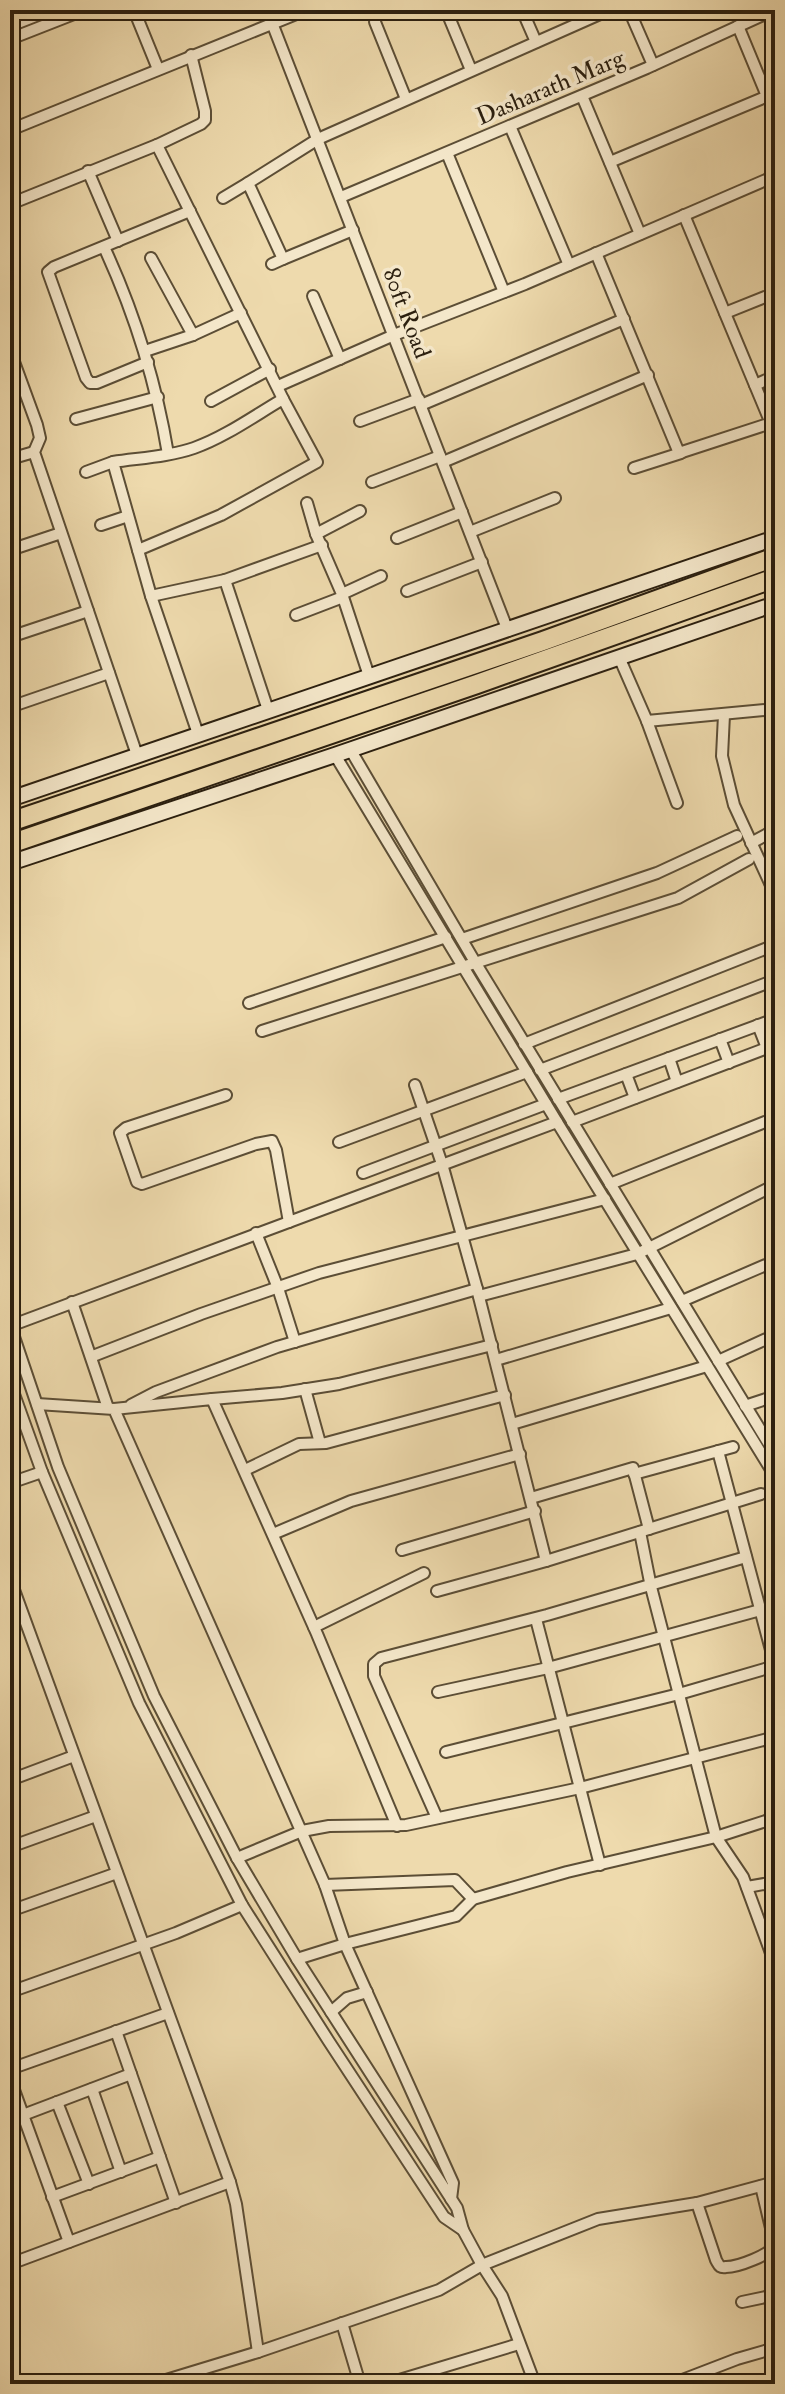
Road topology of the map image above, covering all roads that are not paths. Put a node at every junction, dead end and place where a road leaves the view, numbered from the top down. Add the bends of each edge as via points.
1 (51, 10) edge
2 (84, 10) edge
3 (134, 10) edge
4 (267, 10) edge
5 (306, 10) edge
6 (446, 10) edge
7 (522, 10) edge
8 (629, 10) edge
9 (774, 10) edge
10 (603, 11) edge
11 (375, 22) dead end
12 (273, 25) junction
13 (10, 26) edge
14 (738, 26) junction
15 (10, 39) edge
16 (536, 42) junction
17 (191, 55) junction
18 (653, 65) junction
19 (158, 69) junction
20 (471, 70) junction
21 (771, 95) edge
22 (582, 96) junction
23 (406, 99) junction
24 (510, 126) junction
25 (10, 130) edge
26 (318, 139) junction
27 (157, 145) junction
28 (447, 153) junction
29 (610, 162) junction
30 (88, 171) junction
31 (775, 176) edge
32 (248, 183) junction
33 (341, 197) junction
34 (223, 198) dead end
35 (10, 204) edge
36 (190, 211) junction
37 (684, 215) junction
38 (353, 230) junction
39 (640, 234) junction
40 (118, 241) junction
41 (104, 247) junction
42 (596, 253) junction
43 (151, 258) dead end
44 (283, 259) junction
45 (272, 264) dead end
46 (569, 265) junction
47 (504, 292) junction
48 (775, 293) edge
49 (313, 296) dead end
50 (241, 313) junction
51 (725, 313) junction
52 (624, 319) junction
53 (193, 335) junction
54 (394, 335) junction
55 (10, 351) edge
56 (146, 356) junction
57 (340, 359) junction
58 (270, 369) junction
59 (648, 375) junction
60 (775, 376) edge
61 (15, 385) edge
62 (755, 385) junction
63 (278, 386) junction
64 (158, 397) junction
65 (283, 399) junction
66 (211, 401) dead end
67 (420, 402) junction
68 (76, 419) dead end
69 (360, 421) dead end
70 (773, 428) edge
71 (34, 452) junction
72 (681, 453) junction
73 (168, 454) junction
74 (10, 459) edge
75 (442, 459) junction
76 (113, 462) junction
77 (634, 468) dead end
78 (86, 472) dead end
79 (372, 482) dead end
80 (555, 498) dead end
81 (307, 503) dead end
82 (360, 511) dead end
83 (462, 512) junction
84 (128, 516) junction
85 (101, 525) dead end
86 (470, 532) junction
87 (61, 533) junction
88 (316, 534) junction
89 (397, 538) dead end
90 (775, 538) edge
91 (322, 545) junction
92 (10, 550) edge
93 (138, 550) junction
94 (775, 557) edge
95 (482, 562) junction
96 (381, 576) dead end
97 (775, 578) edge
98 (225, 580) junction
99 (407, 591) dead end
100 (342, 595) junction
101 (151, 596) junction
102 (775, 604) edge
103 (88, 611) junction
104 (296, 615) dead end
105 (508, 631) junction
106 (10, 637) edge
107 (619, 657) junction
108 (109, 673) junction
109 (369, 676) junction
110 (10, 707) edge
111 (775, 709) edge
112 (268, 710) junction
113 (724, 715) junction
114 (647, 721) junction
115 (198, 734) junction
116 (350, 749) junction
117 (137, 755) junction
118 (335, 755) junction
119 (10, 799) edge
120 (677, 803) dead end
121 (10, 822) edge
122 (775, 830) edge
123 (737, 836) dead end
124 (751, 843) junction
125 (10, 844) edge
126 (749, 859) dead end
127 (10, 863) edge
128 (775, 894) edge
129 (446, 937) junction
130 (462, 939) junction
131 (775, 945) edge
132 (469, 963) junction
133 (775, 980) edge
134 (249, 1003) dead end
135 (775, 1019) edge
136 (758, 1025) junction
137 (262, 1031) dead end
138 (720, 1039) junction
139 (524, 1044) junction
140 (771, 1046) edge
141 (669, 1058) junction
142 (729, 1063) junction
143 (540, 1070) junction
144 (527, 1072) junction
145 (626, 1074) junction
146 (677, 1082) junction
147 (415, 1085) dead end
148 (226, 1095) dead end
149 (635, 1098) junction
150 (558, 1099) junction
151 (546, 1104) junction
152 (424, 1110) junction
153 (775, 1118) edge
154 (557, 1122) junction
155 (572, 1122) junction
156 (339, 1142) dead end
157 (436, 1146) junction
158 (442, 1164) junction
159 (363, 1173) dead end
160 (610, 1184) junction
161 (775, 1185) edge
162 (605, 1199) junction
163 (289, 1222) junction
164 (256, 1233) junction
165 (462, 1236) junction
166 (649, 1246) junction
167 (637, 1254) junction
168 (775, 1261) edge
169 (278, 1288) junction
170 (478, 1292) junction
171 (682, 1301) junction
172 (72, 1302) junction
173 (671, 1308) junction
174 (10, 1325) edge
175 (775, 1335) edge
176 (295, 1342) junction
177 (492, 1345) junction
178 (93, 1356) junction
179 (496, 1360) junction
180 (718, 1361) junction
181 (707, 1366) junction
182 (10, 1383) edge
183 (305, 1389) junction
184 (505, 1395) junction
185 (775, 1396) edge
186 (212, 1399) junction
187 (37, 1404) junction
188 (745, 1406) junction
189 (116, 1408) junction
190 (512, 1424) junction
191 (320, 1443) junction
192 (733, 1447) dead end
193 (718, 1451) junction
194 (520, 1454) junction
195 (775, 1454) edge
196 (245, 1470) junction
197 (42, 1472) junction
198 (634, 1474) junction
199 (775, 1476) edge
200 (10, 1483) edge
201 (761, 1494) dead end
202 (531, 1498) junction
203 (731, 1501) junction
204 (535, 1511) junction
205 (644, 1530) junction
206 (273, 1534) junction
207 (402, 1550) dead end
208 (746, 1557) junction
209 (546, 1561) junction
210 (424, 1573) dead end
211 (10, 1579) edge
212 (651, 1587) junction
213 (437, 1591) dead end
214 (775, 1606) edge
215 (760, 1610) junction
216 (536, 1619) junction
217 (314, 1627) junction
218 (664, 1637) junction
219 (775, 1666) edge
220 (548, 1668) junction
221 (438, 1692) dead end
222 (679, 1694) junction
223 (563, 1724) junction
224 (775, 1737) edge
225 (446, 1752) dead end
226 (74, 1756) junction
227 (697, 1759) junction
228 (10, 1780) edge
229 (580, 1788) junction
230 (96, 1816) junction
231 (437, 1818) junction
232 (775, 1818) edge
233 (397, 1826) junction
234 (302, 1831) junction
235 (716, 1837) junction
236 (10, 1847) edge
237 (237, 1858) junction
238 (600, 1865) junction
239 (246, 1872) junction
240 (117, 1873) junction
241 (230, 1880) junction
242 (775, 1882) edge
243 (325, 1885) junction
244 (747, 1887) junction
245 (473, 1899) junction
246 (242, 1905) junction
247 (10, 1911) edge
248 (771, 1941) edge
249 (345, 1944) junction
250 (143, 1945) junction
251 (297, 1959) junction
252 (775, 1964) edge
253 (10, 1992) edge
254 (367, 1992) junction
255 (331, 2012) junction
256 (168, 2013) junction
257 (116, 2031) junction
258 (10, 2069) edge
259 (131, 2074) junction
260 (10, 2079) edge
261 (92, 2089) junction
262 (57, 2102) junction
263 (23, 2115) junction
264 (160, 2157) junction
265 (121, 2172) junction
266 (230, 2182) junction
267 (775, 2182) edge
268 (89, 2184) junction
269 (761, 2186) junction
270 (52, 2197) junction
271 (451, 2199) junction
272 (176, 2203) junction
273 (697, 2203) junction
274 (463, 2230) junction
275 (69, 2242) junction
276 (10, 2264) edge
277 (482, 2265) junction
278 (775, 2295) edge
279 (742, 2302) dead end
280 (342, 2323) junction
281 (519, 2344) junction
282 (775, 2348) edge
283 (258, 2352) junction
284 (158, 2383) edge
285 (360, 2384) edge
286 (386, 2384) edge
287 (535, 2384) edge
288 (672, 2384) edge

1 - 13 street
2 - 15 street
3 - 19 street
4 - 12 street, 80ft Road
5 - 12 street
6 - 20 street
7 - 16 street
8 - 18 street
9 - 14 street, Dasharath Marg
10 - 16 street
11 - 23 street
12 - 17 street
12 - 26 street, 80ft Road
14 - 18 street, Dasharath Marg
14 - 21 street
16 - 20 street
17 - 19 street
17 - 27 street via 205,120
18 - 22 street, Dasharath Marg
19 - 25 street
20 - 23 street
21 - 29 street
22 - 24 street, Dasharath Marg
22 - 29 street
23 - 26 street
24 - 28 street, Dasharath Marg
24 - 46 street
26 - 32 street
26 - 33 street, 80ft Road
27 - 30 street
27 - 36 street
28 - 33 street, Dasharath Marg
28 - 47 street
29 - 39 street
30 - 35 street
30 - 40 street
31 - 37 street
32 - 34 street
32 - 44 street
33 - 38 street, 80ft Road
36 - 40 street
36 - 50 street
37 - 39 street
37 - 51 street
38 - 44 street
38 - 54 street, 80ft Road
39 - 42 street
40 - 41 street
41 - 56 street
41 - 56 street via 48,272 86,378 97,383
42 - 46 street
42 - 52 street
43 - 53 street
44 - 45 street
46 - 47 street
47 - 54 street
48 - 51 street
49 - 57 street
50 - 53 street
50 - 58 street
51 - 62 street
52 - 59 street
52 - 67 street
53 - 56 street
54 - 57 street
54 - 67 street, 80ft Road
55 - 61 street
56 - 64 street
57 - 63 street
58 - 63 street
58 - 66 street
59 - 72 street
59 - 75 street
60 - 62 street
61 - 71 street via 40,438
62 - 70 street
63 - 65 street
64 - 68 street
64 - 73 street
65 - 73 street via 226,433
65 - 93 street via 317,462 221,515
67 - 69 street
67 - 75 street, 80ft Road
70 - 72 street
71 - 74 street
71 - 87 street
72 - 77 street
73 - 76 street
75 - 79 street
75 - 83 street, 80ft Road
76 - 78 street
76 - 84 street
80 - 86 street
81 - 88 street
82 - 88 street
83 - 86 street, 80ft Road
83 - 89 street
84 - 85 street
84 - 93 street
86 - 95 street, 80ft Road
87 - 92 street
87 - 103 street
88 - 91 street
90 - 105 street
91 - 98 street
91 - 100 street
93 - 101 street
94 - 121 highway
95 - 99 street
95 - 105 street, 80ft Road
96 - 100 street
97 - 125 highway
98 - 101 street
98 - 112 street
100 - 104 street
100 - 109 street
101 - 115 street
102 - 107 street
103 - 106 street
103 - 108 street
105 - 109 street
107 - 114 street
107 - 116 street
108 - 110 street
108 - 117 street
109 - 112 street
111 - 113 street
112 - 115 street
113 - 114 street
113 - 124 street via 722,756 734,805
114 - 120 street
115 - 117 street
116 - 118 street
116 - 130 street
117 - 119 street
118 - 127 street
118 - 129 street
122 - 124 street
123 - 130 street via 657,873
124 - 128 street
126 - 132 street via 678,898
129 - 132 street
129 - 134 street
130 - 132 street
131 - 139 street
132 - 137 street
132 - 139 street
132 - 144 street
133 - 143 street
135 - 136 street
136 - 138 street
136 - 140 street
138 - 141 street
138 - 142 street
139 - 143 street
140 - 142 street
141 - 145 street
141 - 146 street
142 - 146 street
143 - 150 street
144 - 151 street
144 - 152 street
145 - 149 street
145 - 150 street
146 - 149 street
147 - 152 street
148 - 163 street via 120,1133 137,1182 272,1141
149 - 155 street
150 - 155 street
151 - 154 street
151 - 157 street
152 - 156 street
152 - 157 street
153 - 160 street
154 - 158 street
154 - 162 street
155 - 160 street
157 - 158 street
157 - 159 street
158 - 163 street
158 - 165 street
160 - 166 street
161 - 166 street
162 - 165 street
162 - 167 street
163 - 164 street
164 - 169 street
164 - 172 street
165 - 169 street
165 - 170 street
166 - 167 street
166 - 171 street
167 - 170 street
167 - 173 street
168 - 171 street
169 - 176 street
169 - 178 street
170 - 176 street
170 - 177 street
171 - 180 street
172 - 174 street
172 - 178 street
173 - 179 street
173 - 181 street
174 - 187 street
175 - 180 street
176 - 189 street
177 - 179 street
177 - 183 street
178 - 189 street
179 - 184 street
180 - 188 street
181 - 190 street
181 - 199 street
182 - 197 street
183 - 186 street
183 - 191 street
184 - 190 street
184 - 191 street
185 - 188 street
186 - 189 street
186 - 196 street
187 - 189 street
187 - 237 street via 154,1696
188 - 195 street
189 - 234 street
190 - 194 street
191 - 196 street via 299,1444
192 - 193 street
193 - 198 street
193 - 203 street
194 - 202 street
194 - 206 street via 351,1501
196 - 206 street
197 - 200 street
197 - 241 street via 139,1703
198 - 202 street via 633,1468
198 - 205 street
201 - 203 street
202 - 204 street
203 - 205 street
203 - 208 street
204 - 207 street
204 - 209 street
205 - 209 street
205 - 212 street
206 - 217 street
208 - 212 street
208 - 215 street
209 - 213 street
210 - 217 street
211 - 226 street
212 - 216 street
212 - 218 street
214 - 215 street
215 - 218 street
215 - 219 street
216 - 220 street
216 - 231 street via 374,1664 374,1676
217 - 233 street
218 - 220 street
218 - 222 street
219 - 222 street
220 - 221 street
220 - 223 street
222 - 223 street
222 - 227 street
223 - 225 street
223 - 229 street
224 - 227 street
226 - 228 street
226 - 230 street
227 - 229 street
227 - 235 street
229 - 231 street
229 - 238 street
230 - 236 street
230 - 240 street
231 - 233 street
232 - 235 street
233 - 234 street
234 - 237 street
234 - 243 street
235 - 238 street
235 - 244 street
237 - 239 street
238 - 245 street
239 - 241 street
239 - 251 street
240 - 247 street
240 - 250 street
241 - 246 street
242 - 244 street
243 - 245 street via 455,1880
243 - 249 street
244 - 248 street
245 - 249 street via 456,1916
246 - 250 street
246 - 274 street via 444,2217
248 - 252 street
249 - 251 street
249 - 254 street
250 - 253 street
250 - 256 street
251 - 255 street
254 - 255 street via 347,1998
254 - 271 street via 453,2183
255 - 271 street
256 - 257 street
256 - 266 street
257 - 258 street
257 - 259 street
259 - 261 street
259 - 264 street
260 - 263 street
261 - 262 street
261 - 265 street
262 - 263 street
262 - 268 street
263 - 270 street
264 - 265 street
264 - 272 street
265 - 268 street
266 - 272 street
266 - 283 street
267 - 269 street
268 - 270 street
269 - 273 street
269 - 273 street via 775,2245 772,2251 726,2268 718,2265
270 - 275 street
271 - 274 street
272 - 275 street
273 - 277 street via 598,2219
274 - 277 street
275 - 276 street
277 - 280 street via 439,2290
277 - 281 street via 502,2296
278 - 279 street
280 - 283 street
280 - 285 street
281 - 286 street
281 - 287 street
282 - 288 street
283 - 284 street

